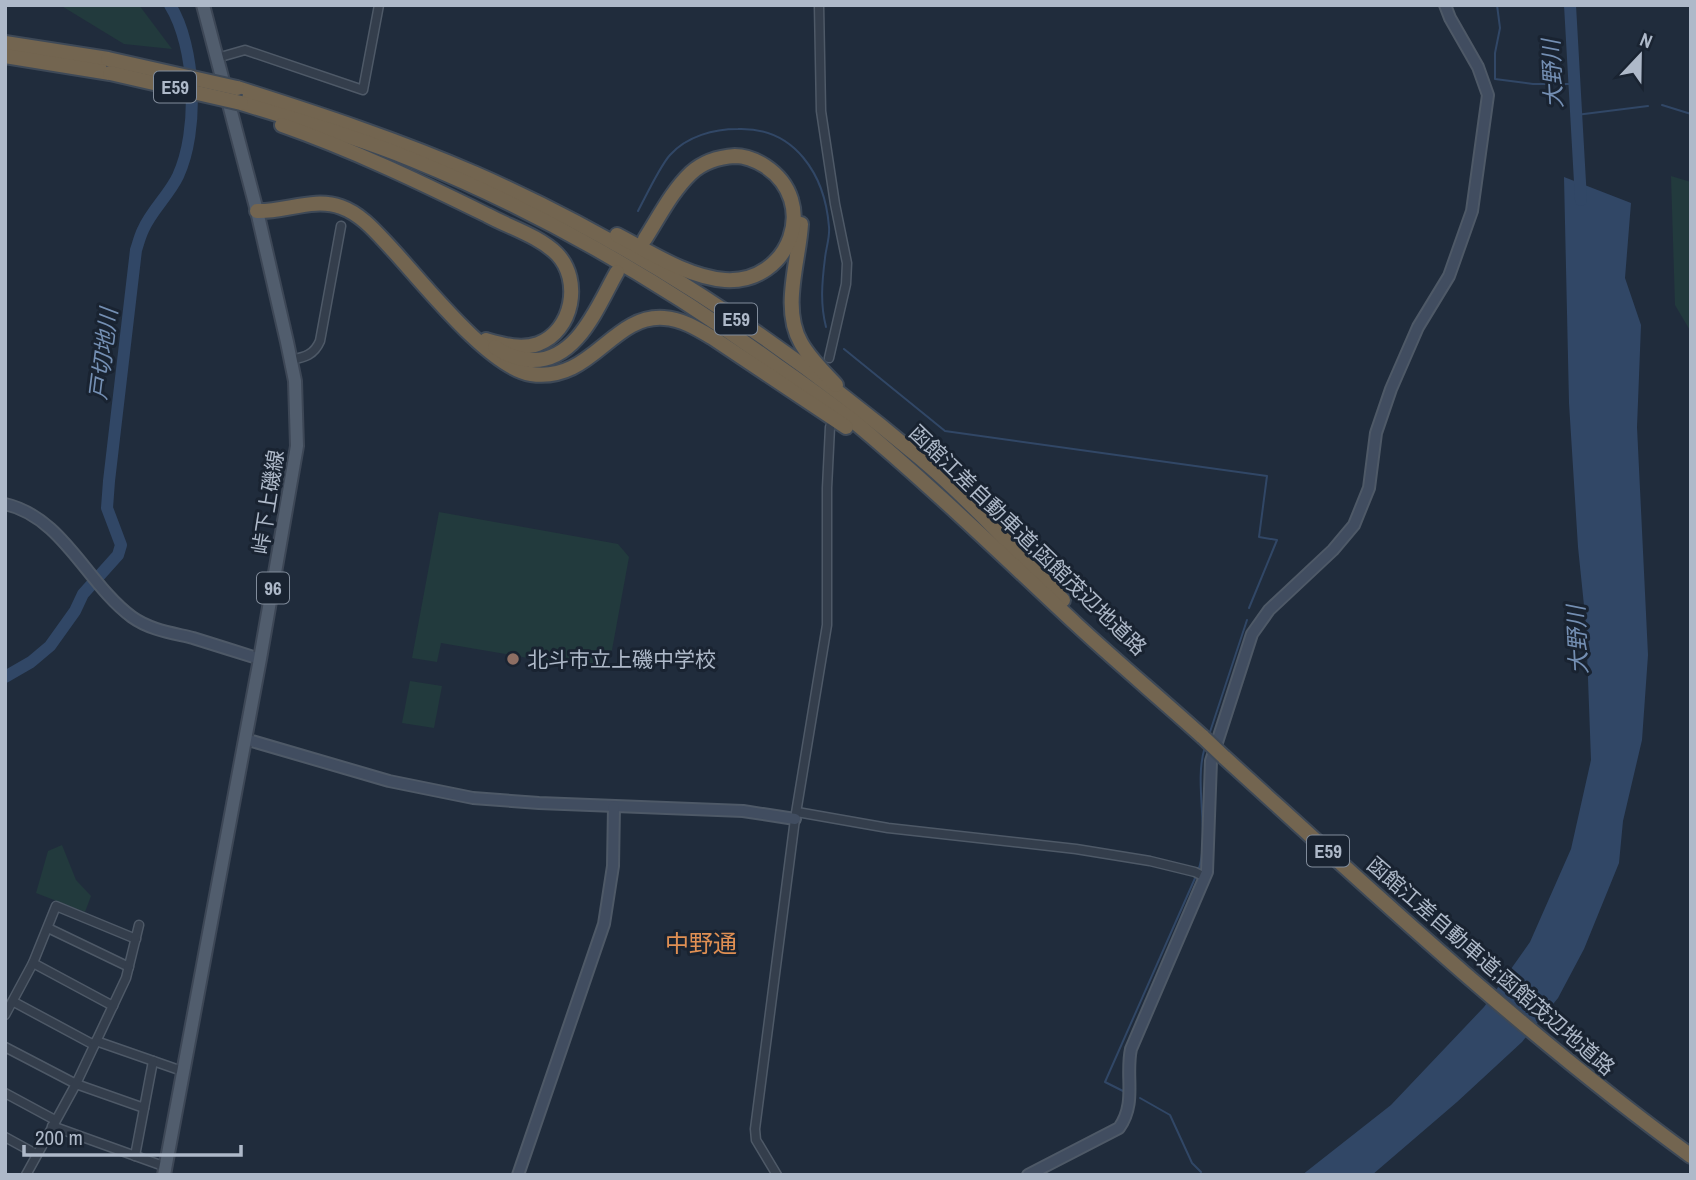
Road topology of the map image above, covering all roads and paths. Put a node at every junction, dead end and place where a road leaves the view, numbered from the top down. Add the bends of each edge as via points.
1 (203, 5) edge
2 (379, 5) edge
3 (819, 5) edge
4 (1445, 5) edge
5 (5, 44) edge
6 (5, 56) edge
7 (217, 58) junction
8 (109, 66) junction
9 (242, 107) junction
10 (477, 174) junction
11 (257, 211) junction
12 (341, 226) dead end
13 (486, 340) junction
14 (829, 358) dead end
15 (291, 360) junction
16 (509, 366) junction
17 (858, 408) junction
18 (830, 427) dead end
19 (946, 501) junction
20 (5, 504) edge
21 (260, 659) junction
22 (1147, 686) junction
23 (245, 738) junction
24 (614, 806) junction
25 (796, 815) junction
26 (1200, 875) junction
27 (139, 925) dead end
28 (48, 928) junction
29 (136, 939) junction
30 (33, 963) junction
31 (129, 967) junction
32 (14, 1002) junction
33 (113, 1006) junction
34 (5, 1015) edge
35 (95, 1043) junction
36 (5, 1047) edge
37 (153, 1061) junction
38 (182, 1071) junction
39 (76, 1084) junction
40 (5, 1093) edge
41 (144, 1108) junction
42 (53, 1123) junction
43 (5, 1138) edge
44 (36, 1154) junction
45 (135, 1156) junction
46 (1691, 1156) edge
47 (165, 1171) edge
48 (26, 1175) edge
49 (518, 1175) edge
50 (778, 1175) edge
51 (1028, 1175) edge

1 - 7 main road, 峠下上磯線 / 96
2 - 7 street via 363,90 245,50
3 - 14 street via 821,111 847,263
4 - 26 street via 1488,94 1472,211 1449,276 1418,327 1391,389 1376,433 1369,488 1354,525 1269,610 1252,634 1211,761 1209,850
5 - 8 highway, 函館江差自動車道;函館茂辺地道路 / E59
6 - 8 highway, 函館江差自動車道;函館茂辺地道路 / E59
7 - 11 main road, 峠下上磯線 / 96
8 - 9 highway, 函館江差自動車道;函館茂辺地道路 / E59, bridge
8 - 10 highway, 函館江差自動車道;函館茂辺地道路 / E59, bridge via 237,88 343,121
9 - 13 highway via 367,158 557,254 566,267 572,295 560,329 525,346
9 - 19 highway, 函館江差自動車道;函館茂辺地道路 / E59 via 340,133 411,159 607,254 726,328 817,394
10 - 17 highway, 函館江差自動車道;函館茂辺地道路 / E59 via 659,270
10 - 17 highway via 591,222 692,272 728,280 743,279 772,266 791,237 792,202 775,173 760,162 741,156 720,157 692,172 642,237 677,177 693,161 724,149 741,148 763,155 791,179 802,215 792,304 799,341
11 - 13 highway via 313,196 353,203
11 - 15 main road, 峠下上磯線 / 96
11 - 16 highway via 321,204 354,213 477,341
12 - 15 street via 320,341 308,356
13 - 16 highway via 517,359 555,355 572,345 621,274 587,339 573,355 535,369
15 - 21 main road, 峠下上磯線 / 96 via 297,446
16 - 19 highway via 529,374 559,373 589,359 642,321 675,320 713,338
17 - 22 highway, 函館江差自動車道;函館茂辺地道路 / E59 via 922,460
18 - 25 street via 827,625
19 - 22 highway, 函館江差自動車道;函館茂辺地道路 / E59
20 - 21 street via 38,517 124,611 149,626
21 - 23 main road, 峠下上磯線 / 96
22 - 46 highway, 函館江差自動車道;函館茂辺地道路 / E59, bridge via 1432,946 1583,1076
23 - 24 street via 389,781 473,798
23 - 38 main road, 峠下上磯線 / 96
24 - 25 street
24 - 49 street via 613,866 604,925
25 - 26 street via 1076,849
25 - 50 street via 755,1129 756,1140
26 - 51 street via 1130,1049 1130,1102 1124,1121 1105,1136
27 - 29 street
28 - 29 street via 56,906
28 - 30 street
28 - 31 street
29 - 31 street
30 - 32 street
30 - 33 street
31 - 33 street
32 - 34 street
32 - 35 street
33 - 35 street
35 - 37 street
35 - 39 street
36 - 39 street
37 - 38 street
37 - 41 street
38 - 47 main road, 峠下上磯線 / 96
39 - 41 street
39 - 42 street
40 - 42 street
41 - 45 street
42 - 44 street
42 - 45 street
43 - 44 street
44 - 48 street
45 - 47 street

